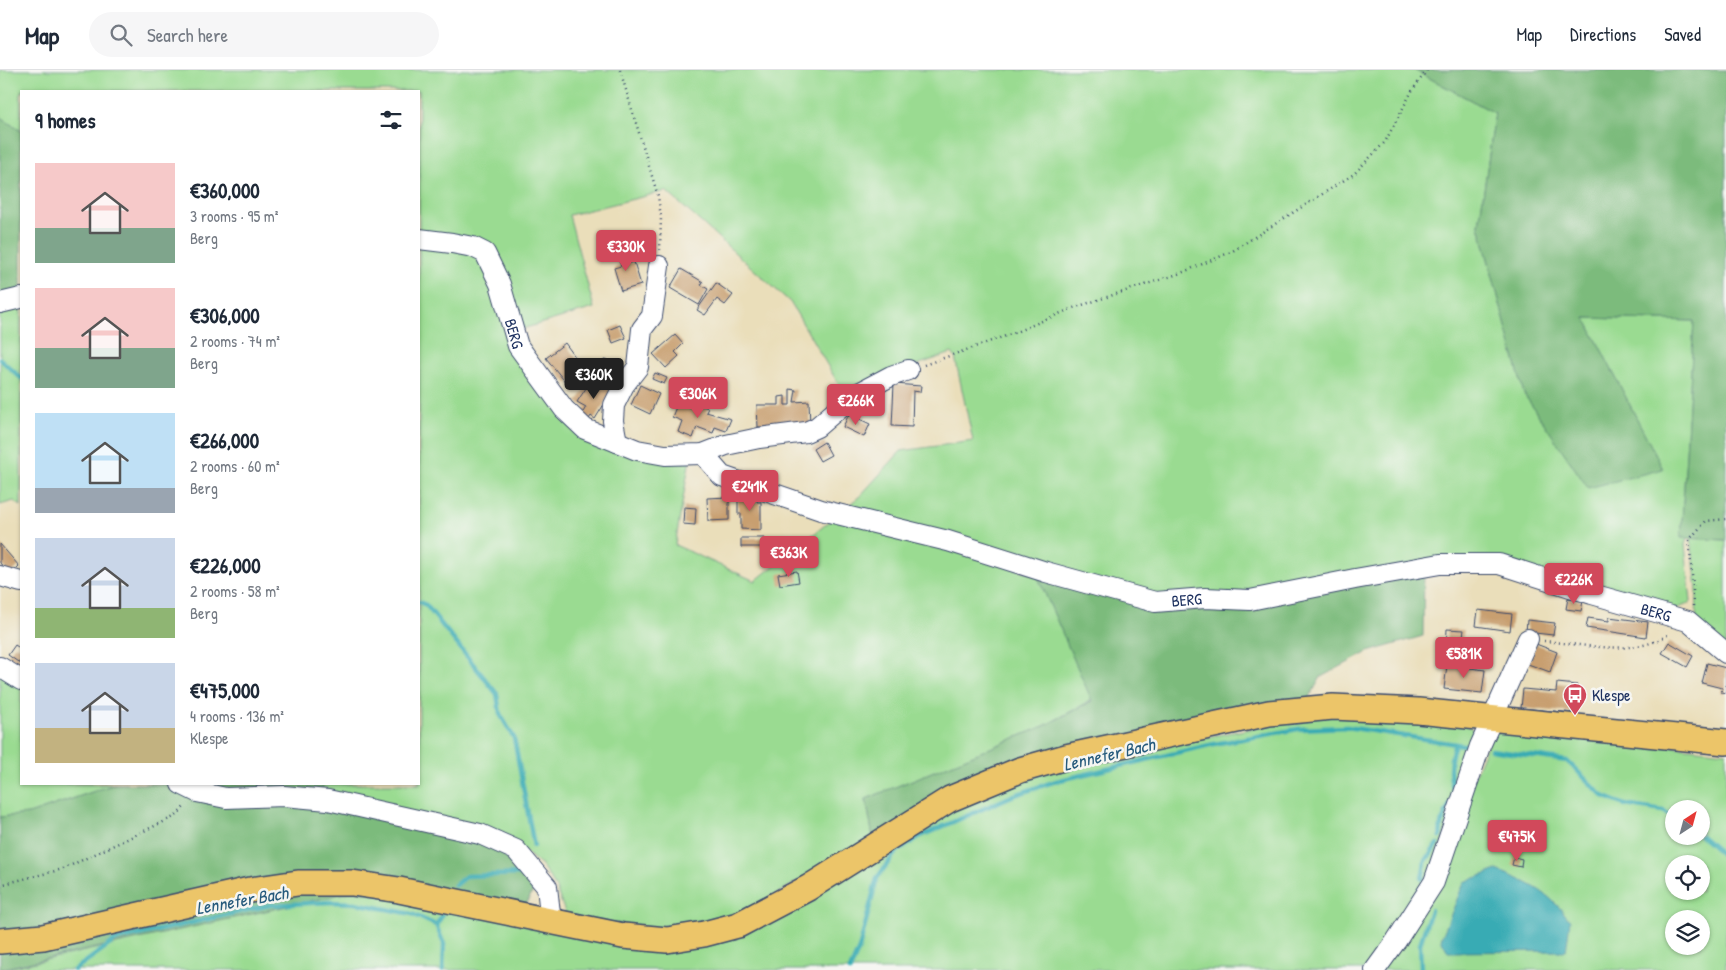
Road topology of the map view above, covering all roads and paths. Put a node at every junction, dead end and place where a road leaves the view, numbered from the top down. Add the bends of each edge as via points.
1 (620, 70) edge
2 (1427, 70) edge
3 (420, 239) edge
4 (659, 266) joint
5 (20, 298) edge
6 (0, 303) edge
7 (908, 370) joint
8 (617, 442) junction
9 (703, 454) junction
10 (1726, 519) edge
11 (0, 576) edge
12 (20, 582) edge
13 (1688, 621) junction
14 (1528, 639) joint
15 (1726, 652) edge
16 (0, 667) edge
17 (20, 679) edge
18 (1493, 717) junction
19 (1726, 742) edge
20 (189, 788) edge
21 (0, 885) edge
22 (551, 922) junction
23 (0, 941) edge
24 (1374, 970) edge

1 - 4 path via 658,196 661,217
2 - 7 path via 1385,142 1354,174 1231,252 1181,273 1073,308 1011,334
3 - 8 street, BERG via 452,242 485,253 500,284 518,346 564,409 585,429
4 - 8 street via 652,316 642,329 638,367 614,405
5 - 6 street
7 - 9 street, BERG via 853,396 817,427 806,432 726,445
8 - 9 street, BERG via 665,455
9 - 13 street, BERG via 722,476 821,510 940,539 1156,602 1205,598 1250,600 1440,564 1499,564
10 - 13 path, BERG via 1706,521 1689,540 1694,586
11 - 12 street
13 - 14 path via 1659,641 1635,646 1596,647
13 - 15 street, BERG
14 - 18 street
16 - 17 street
18 - 19 main road
18 - 22 main road via 1333,707 1269,713 1194,729 1020,770 950,799 808,888 738,925 667,940 623,936
18 - 24 street via 1434,882
20 - 21 path via 176,816 63,869
20 - 22 street via 226,798 284,796 328,800 480,834 516,850 536,873 547,887
22 - 23 main road via 399,890 352,883 298,883 250,890 42,936

